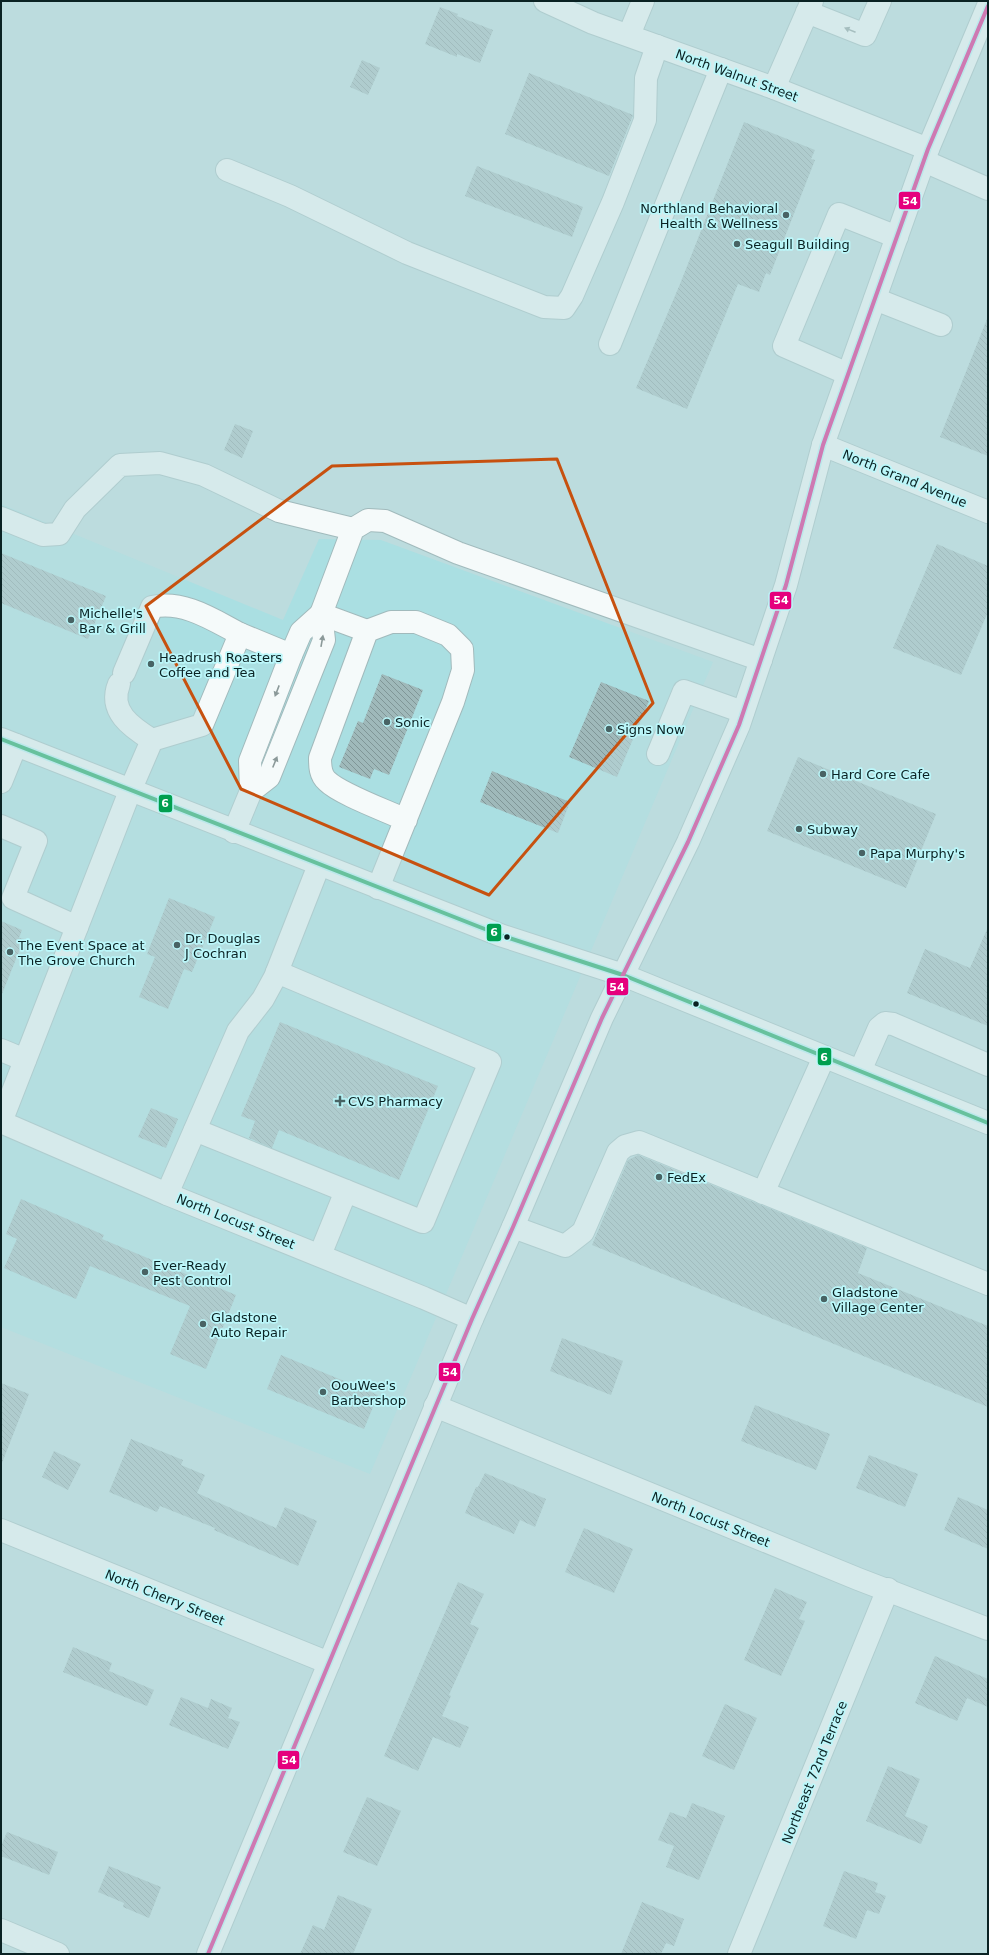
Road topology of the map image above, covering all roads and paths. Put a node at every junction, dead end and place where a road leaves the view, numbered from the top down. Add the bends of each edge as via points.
1 (545, 1) edge
2 (643, 1) edge
3 (880, 1) edge
4 (988, 6) edge
5 (810, 7) edge
6 (629, 35) junction
7 (657, 46) junction
8 (721, 69) junction
9 (774, 88) junction
10 (926, 155) junction
11 (227, 170) dead end
12 (988, 189) edge
13 (897, 237) junction
14 (875, 299) junction
15 (941, 325) dead end
16 (610, 344) dead end
17 (848, 374) junction
18 (822, 445) junction
19 (988, 512) edge
20 (1, 518) edge
21 (354, 529) junction
22 (321, 614) junction
23 (367, 630) junction
24 (240, 634) junction
25 (291, 655) junction
26 (761, 660) junction
27 (743, 712) junction
28 (152, 740) junction
29 (9, 742) edge
30 (658, 754) dead end
31 (1, 782) edge
32 (130, 791) junction
33 (251, 791) junction
34 (406, 820) junction
35 (1, 826) edge
36 (234, 832) junction
37 (319, 865) junction
38 (378, 888) junction
39 (77, 927) junction
40 (277, 972) junction
41 (622, 975) junction
42 (1, 1050) edge
43 (824, 1057) junction
44 (25, 1060) junction
45 (988, 1065) edge
46 (860, 1071) junction
47 (1, 1122) edge
48 (988, 1124) edge
49 (195, 1130) junction
50 (346, 1191) junction
51 (764, 1193) junction
52 (167, 1194) junction
53 (513, 1227) junction
54 (320, 1255) junction
55 (988, 1284) edge
56 (472, 1319) junction
57 (435, 1406) junction
58 (1, 1530) edge
59 (888, 1589) junction
60 (988, 1629) edge
61 (329, 1664) junction
62 (1, 1930) edge
63 (58, 1954) edge
64 (208, 1954) edge
65 (739, 1954) edge

1 - 6 main road, North Walnut Street via 593,24
2 - 6 main road
3 -> 5 main road via 864,35
4 - 10 main road
5 - 9 main road
6 - 7 main road, North Walnut Street
7 - 8 main road, North Walnut Street
7 - 11 main road via 646,78 645,120 613,202 572,296 564,308 544,306 423,260 290,196
8 - 9 main road, North Walnut Street
8 - 16 main road
9 - 10 main road, North Walnut Street
10 - 12 main road, North Walnut Street
10 - 13 main road
13 - 14 main road
13 - 17 main road via 839,214 784,346
14 - 15 main road
14 - 17 main road
17 - 18 main road
18 - 19 main road, North Grand Avenue
18 - 26 main road via 786,585
20 - 21 main road via 43,535 59,534 75,509 120,465 160,463 204,475 279,511
21 - 22 main road
21 - 26 main road via 368,520 385,521 458,553
22 - 23 main road
22 - 25 main road via 301,632
33 -> 22 main road via 269,777 324,640
23 - 34 main road via 320,758 320,770 326,781 337,788
23 - 34 main road via 391,622 416,622 448,635 462,649 463,670 453,702
24 - 25 main road
24 - 28 main road via 202,725
24 - 28 main road via 186,608 166,604 152,608 115,699 118,710 133,728
25 -> 33 main road via 250,761
26 - 27 main road
27 - 30 main road via 684,691
27 - 41 main road via 688,842
28 - 32 main road
29 - 31 main road
29 - 32 main road
32 - 36 main road
32 - 39 main road
33 - 36 main road
34 - 38 main road
35 - 39 main road via 36,841 13,898
36 - 37 main road
37 - 38 main road
37 - 40 main road
38 - 41 main road via 500,935
39 - 44 main road
40 - 49 main road via 263,999 238,1031
40 - 50 main road via 490,1062 423,1222
41 - 43 main road
41 - 53 main road
42 - 44 main road
43 - 46 main road
43 - 51 main road
44 - 47 main road
45 - 46 main road via 885,1022 879,1028
46 - 48 main road
47 - 52 main road, North Locust Street
49 - 50 main road
49 - 52 main road
50 - 54 main road
51 - 53 main road via 639,1142 625,1146 618,1152 583,1232 572,1242 565,1246
51 - 55 main road
52 - 54 main road, North Locust Street
53 - 56 main road
54 - 56 main road, North Locust Street
56 - 57 main road
57 - 59 main road, North Locust Street
57 - 61 main road
58 - 61 main road, North Cherry Street
59 - 60 main road, North Locust Street
59 - 65 main road, Northeast 72nd Terrace
61 - 64 main road
62 - 63 main road

